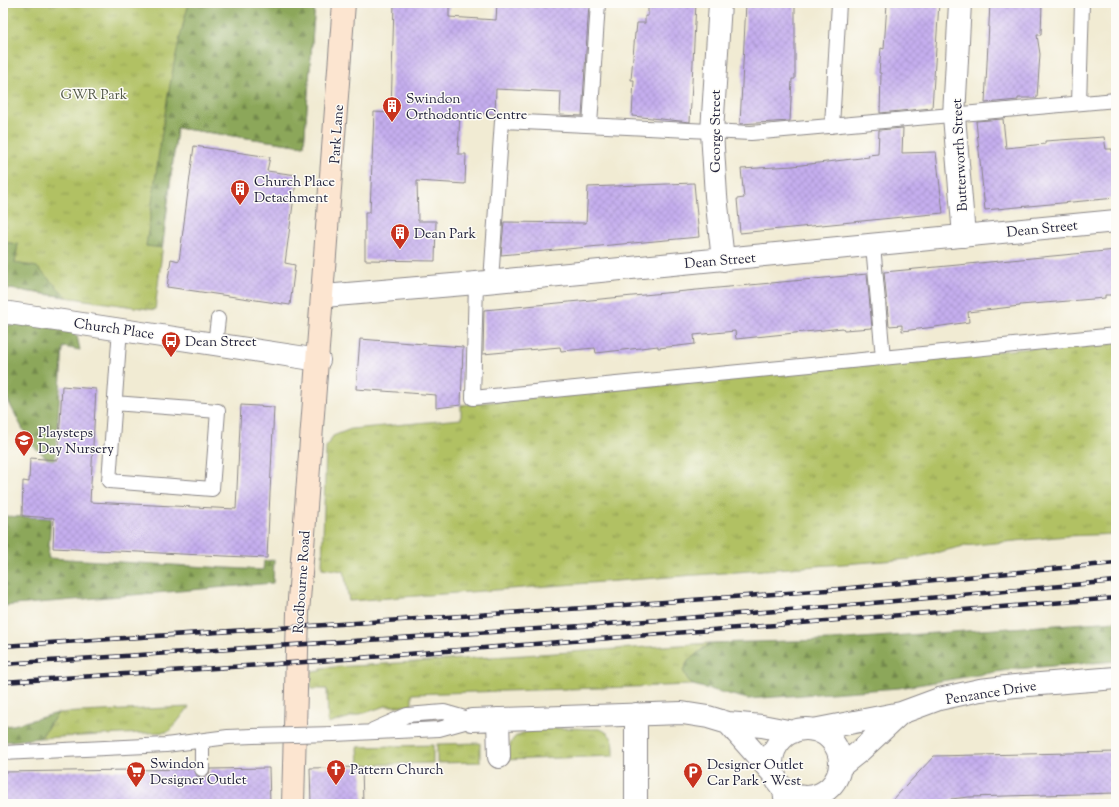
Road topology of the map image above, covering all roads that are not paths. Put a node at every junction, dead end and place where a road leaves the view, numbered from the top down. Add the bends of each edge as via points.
1 (344, 3) edge
2 (598, 3) edge
3 (720, 3) edge
4 (839, 3) edge
5 (960, 3) edge
6 (1082, 3) edge
7 (1116, 100) edge
8 (1079, 103) junction
9 (954, 116) junction
10 (590, 125) junction
11 (832, 126) junction
12 (712, 132) junction
13 (1116, 221) edge
14 (964, 236) junction
15 (873, 245) junction
16 (723, 260) junction
17 (483, 282) junction
18 (324, 296) junction
19 (3, 312) edge
20 (218, 319) dead end
21 (120, 328) junction
22 (1116, 335) edge
23 (215, 344) junction
24 (883, 358) junction
25 (319, 360) junction
26 (114, 403) junction
27 (1116, 678) edge
28 (901, 713) junction
29 (636, 714) junction
30 (498, 719) junction
31 (472, 720) joint
32 (728, 723) junction
33 (803, 731) junction
34 (202, 741) junction
35 (3, 753) edge
36 (499, 757) dead end
37 (840, 767) junction
38 (202, 769) dead end
39 (779, 788) edge
40 (822, 798) edge
41 (293, 804) edge
42 (636, 804) edge

1 - 18 main road, Park Lane
2 - 10 lane
3 - 12 street, George Street
4 - 11 lane
5 - 9 street, Butterworth Street
6 - 8 lane
7 - 8 lane
8 - 9 lane
9 - 11 lane
9 - 14 street, Butterworth Street
10 - 12 lane
10 - 17 lane via 502,121
11 - 12 lane via 751,134
12 - 16 street, George Street
13 - 14 street, Dean Street
14 - 15 street, Dean Street
15 - 16 street, Dean Street
15 - 24 lane
16 - 17 street, Dean Street
17 - 18 street, Dean Street
17 - 24 lane via 473,398
18 - 25 main road, Park Lane
19 - 21 street, Church Place
20 - 23 lane
21 - 23 street, Church Place
21 - 26 lane
22 - 24 lane
23 - 25 street, Church Place
25 - 41 main road, Rodbourne Road via 298,614
26 - 26 lane via 218,411 212,489 109,481
27 - 28 street, Penzance Drive via 980,690 940,699
28 - 33 street
28 - 37 street, Penzance Drive via 860,752
29 - 30 street
29 - 32 street via 689,714
29 - 42 street
30 - 31 street
30 - 36 street
31 - 34 lane, bridge via 439,729 252,736
32 - 33 street
32 - 39 street
33 - 37 street via 826,736 835,744
33 - 39 street via 783,739 775,751 772,763
34 - 35 lane
34 - 38 lane
37 - 40 street via 834,784
39 - 40 street via 799,797

